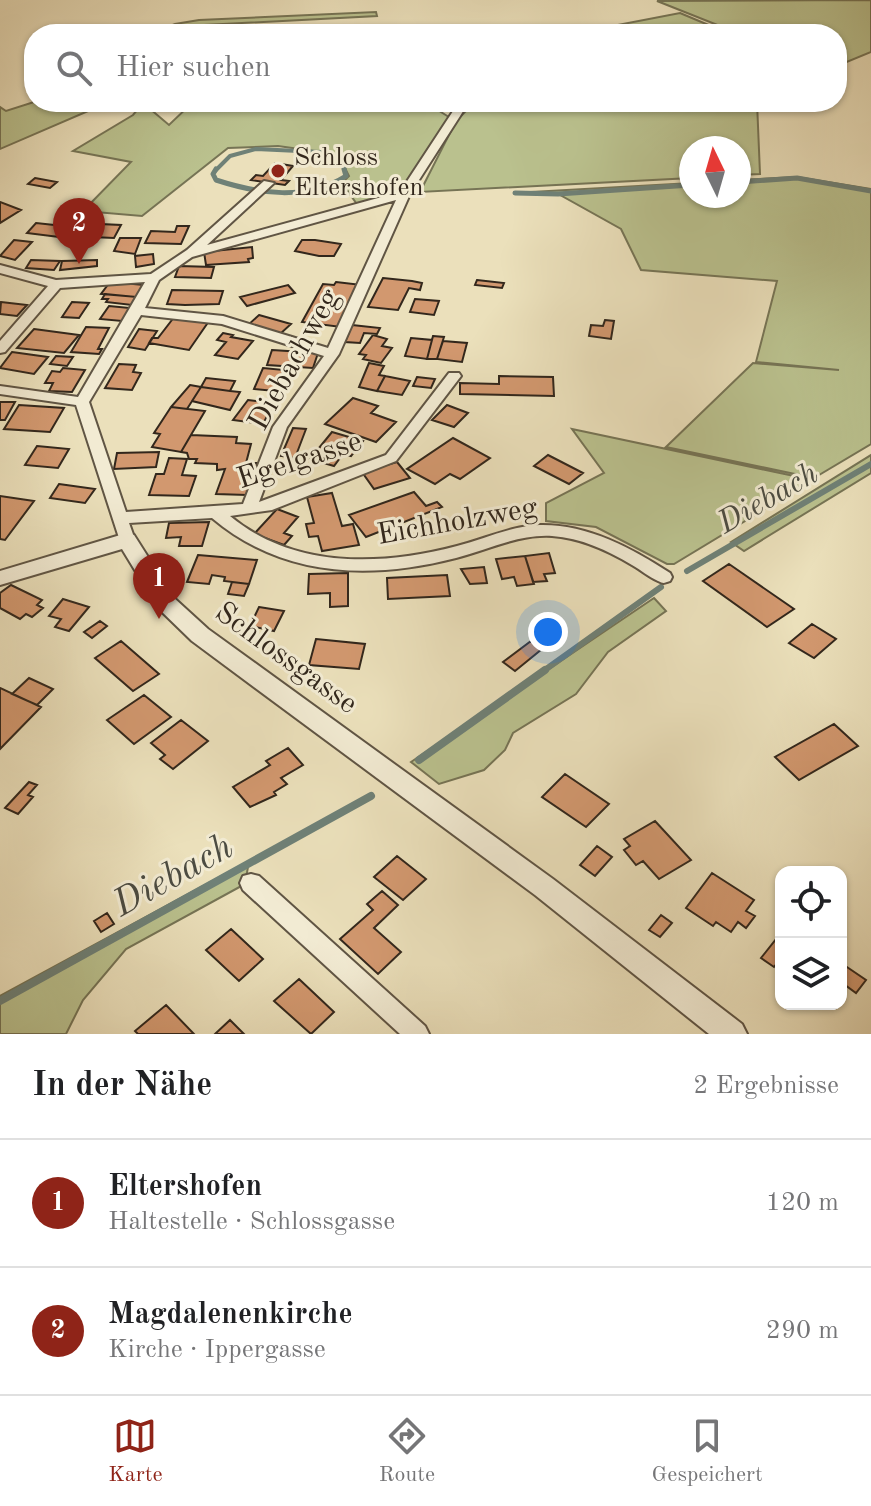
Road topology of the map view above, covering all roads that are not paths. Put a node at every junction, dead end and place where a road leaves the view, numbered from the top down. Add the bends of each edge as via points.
1 (457, 112) edge
2 (266, 185) dead end
3 (404, 194) junction
4 (188, 254) junction
5 (0, 269) edge
6 (154, 278) junction
7 (56, 284) junction
8 (137, 311) junction
9 (0, 349) edge
10 (332, 354) junction
11 (454, 376) dead end
12 (0, 390) edge
13 (82, 402) junction
14 (249, 508) junction
15 (216, 513) junction
16 (124, 529) junction
17 (664, 577) dead end
18 (0, 578) edge
19 (251, 883) dead end
20 (417, 1034) edge
21 (732, 1034) edge

1 - 3 street
2 - 4 street
3 - 4 street
3 - 10 street, Diebachweg
4 - 6 street
5 - 7 street
6 - 7 street
6 - 8 street
7 - 9 street
8 - 10 street via 223,320
8 - 13 street
10 - 14 street, Diebachweg via 280,427
11 - 14 street, Egelgasse via 391,458
12 - 13 street
13 - 16 street, Schlossgasse
14 - 15 street, Egelgasse
15 - 16 street, Egelgasse
15 - 17 street, Eichholzweg via 261,548 296,558 385,565 551,530 600,541
16 - 18 street
16 - 21 street, Schlossgasse via 166,603 200,635 544,887
19 - 20 street

